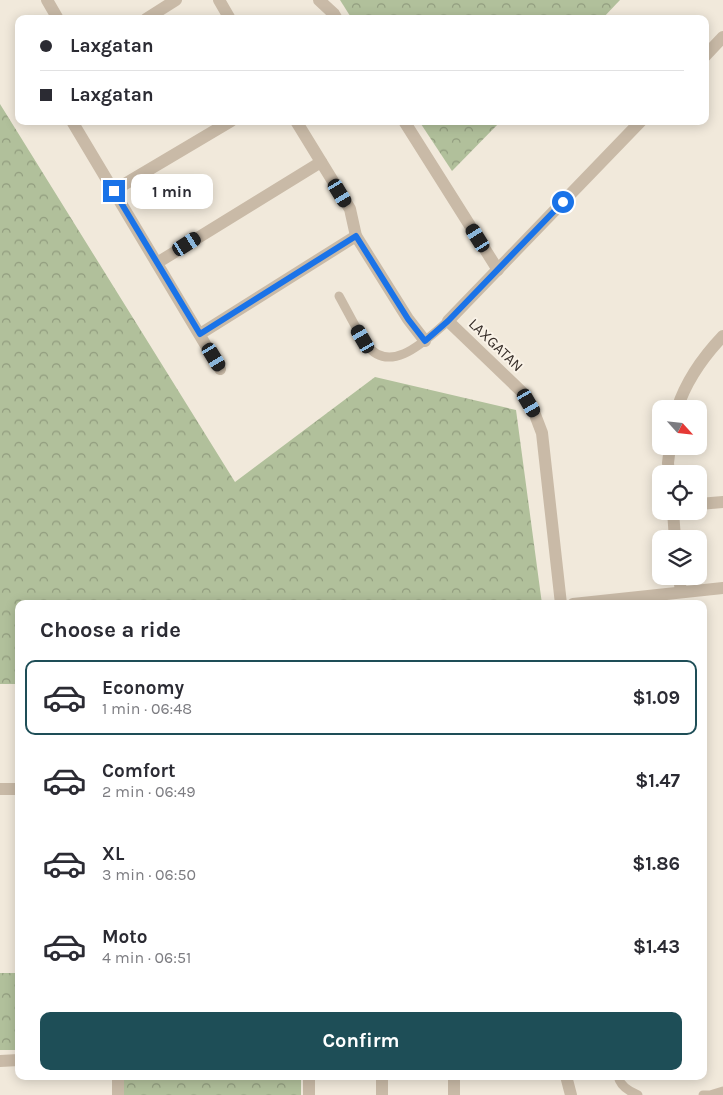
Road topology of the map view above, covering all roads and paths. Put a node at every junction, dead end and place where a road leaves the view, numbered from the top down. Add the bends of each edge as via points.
1 (47, 0) edge
2 (176, 0) edge
3 (219, 0) edge
4 (319, 0) edge
5 (56, 15) edge
6 (152, 15) edge
7 (228, 15) edge
8 (335, 15) edge
9 (723, 37) edge
10 (709, 52) edge
11 (74, 125) edge
12 (224, 125) edge
13 (298, 125) edge
14 (407, 125) edge
15 (637, 125) edge
16 (321, 162) junction
17 (114, 191) junction
18 (356, 236) junction
19 (157, 263) junction
20 (498, 270) junction
21 (339, 296) dead end
22 (448, 321) junction
23 (200, 334) junction
24 (723, 336) edge
25 (425, 341) junction
26 (220, 369) dead end
27 (679, 400) edge
28 (723, 502) edge
29 (707, 503) edge
30 (680, 585) edge
31 (723, 588) edge
32 (680, 592) junction
33 (561, 600) edge
34 (609, 600) edge
35 (0, 789) edge
36 (15, 789) edge
37 (0, 1060) edge
38 (15, 1060) edge
39 (118, 1080) edge
40 (309, 1080) edge
41 (382, 1080) edge
42 (454, 1080) edge
43 (565, 1080) edge
44 (566, 1080) edge
45 (620, 1080) edge
46 (723, 1091) edge
47 (118, 1095) edge
48 (309, 1095) edge
49 (382, 1095) edge
50 (454, 1095) edge
51 (565, 1095) edge
52 (570, 1095) edge
53 (638, 1095) edge
54 (703, 1095) edge

1 - 5 street
2 - 6 street
3 - 7 street
4 - 8 street
9 - 10 street
11 - 17 street
12 - 17 street
13 - 16 street
14 - 20 street
15 - 20 street, LAXGATAN
16 - 18 street via 350,209
16 - 19 street
17 - 19 street
18 - 23 street
18 - 25 street
19 - 23 street
20 - 22 street, LAXGATAN
21 - 25 lane via 367,345 380,356 402,355
22 - 25 lane
22 - 33 street, LAXGATAN via 524,394 534,412 542,433
23 - 26 street
24 - 27 street via 695,371
28 - 29 street
30 - 32 street
31 - 32 street
32 - 34 street
35 - 36 street
37 - 38 street
39 - 47 street
40 - 48 street
41 - 49 street
42 - 50 street
43 - 51 street
44 - 52 street
45 - 53 lane via 630,1092
46 - 54 lane

